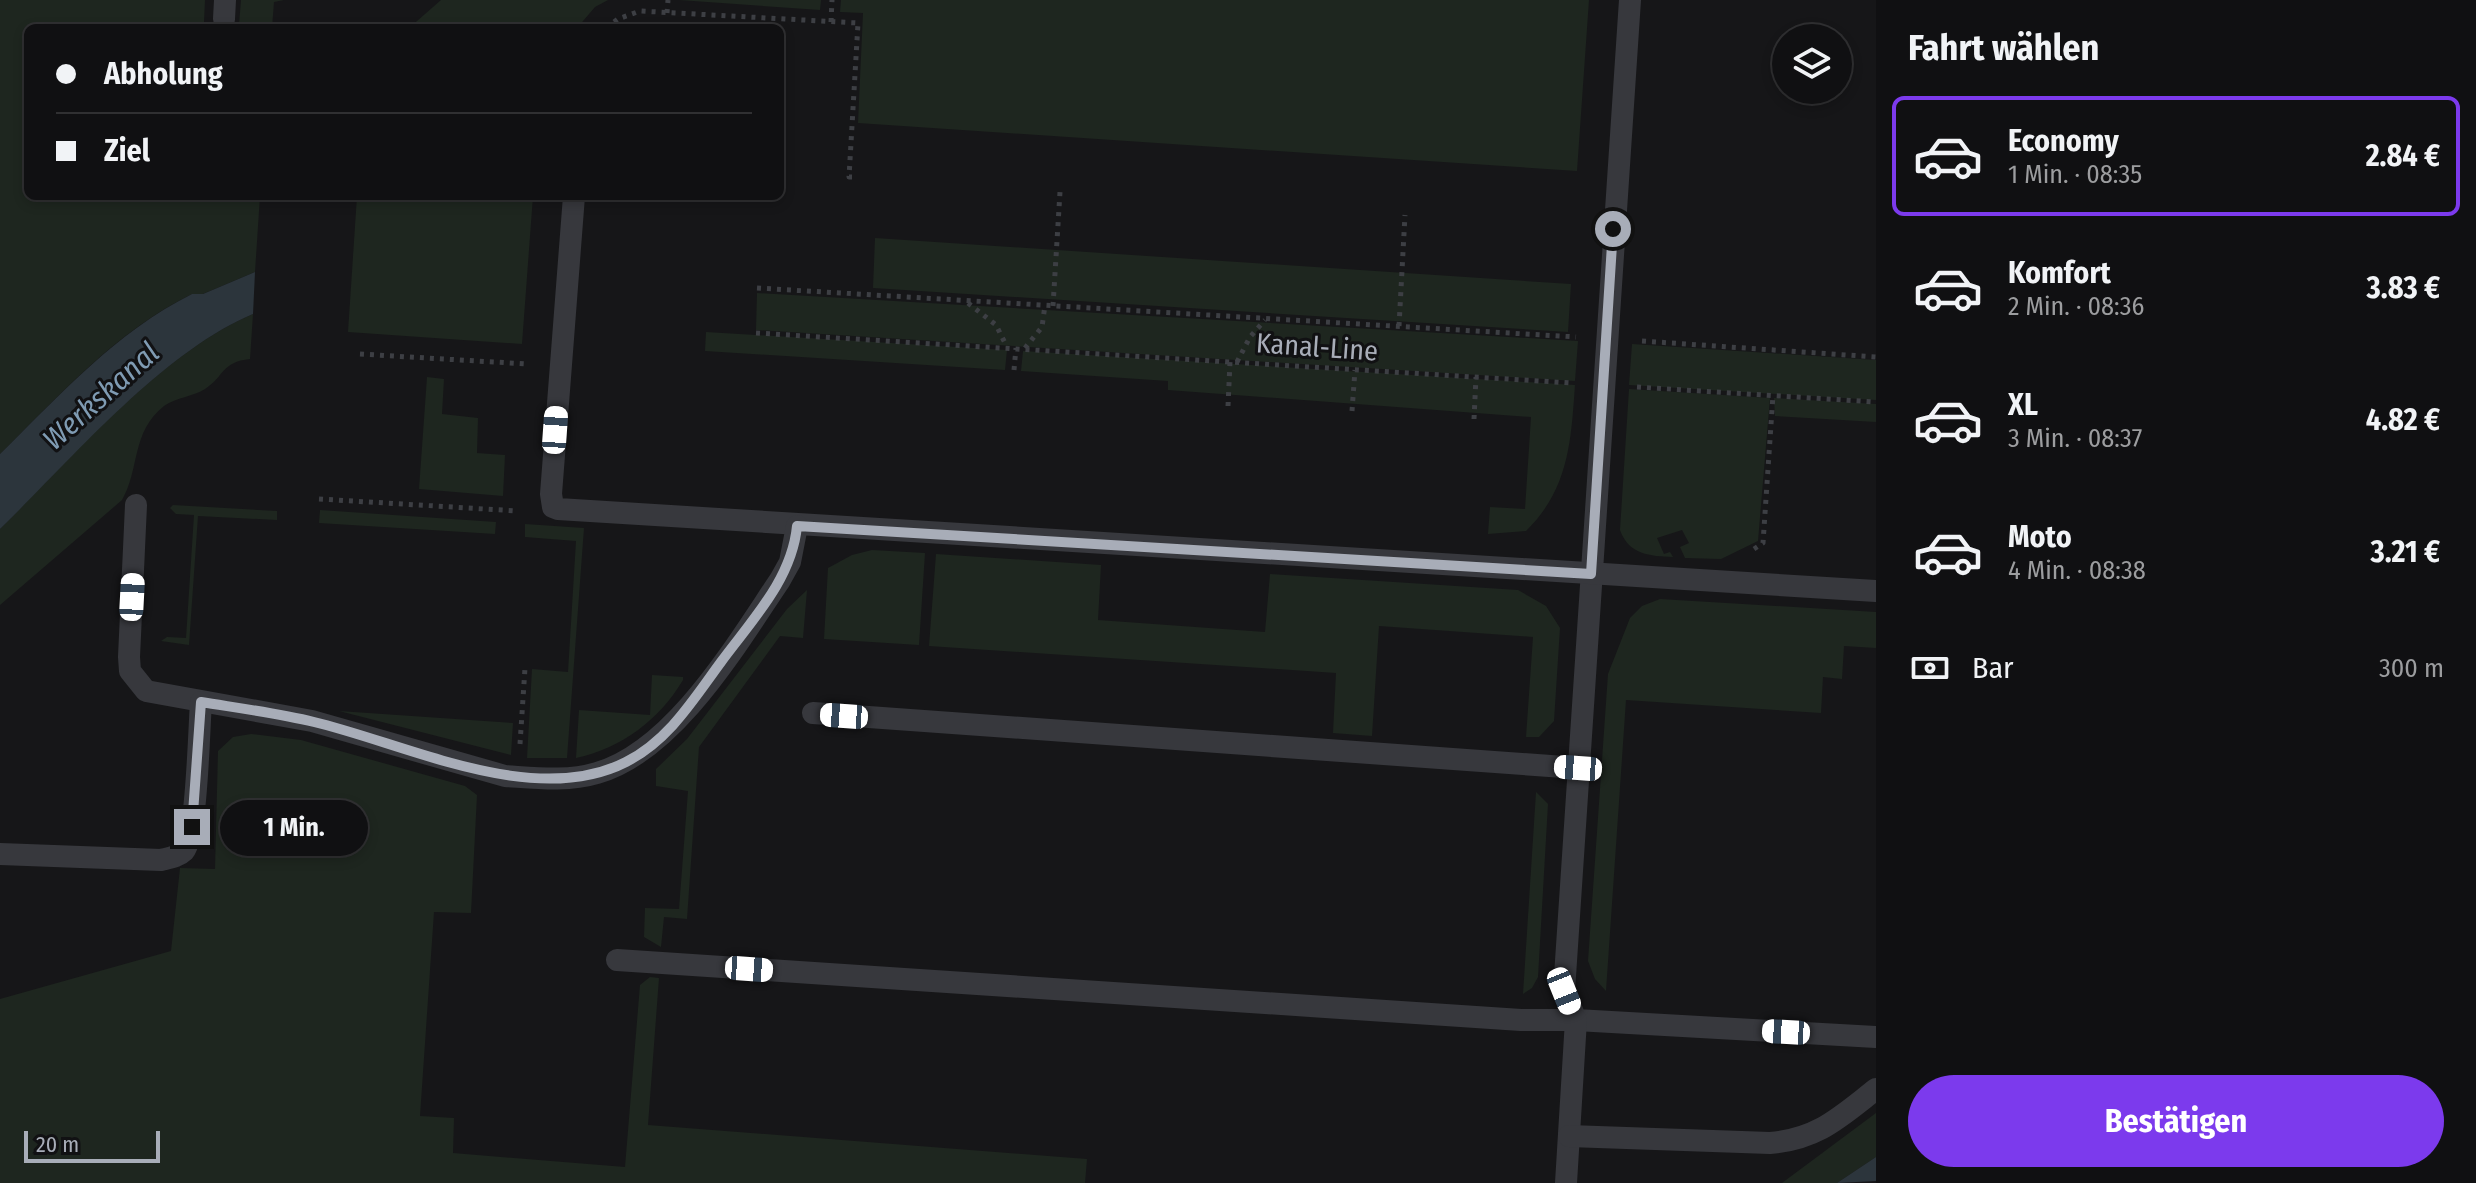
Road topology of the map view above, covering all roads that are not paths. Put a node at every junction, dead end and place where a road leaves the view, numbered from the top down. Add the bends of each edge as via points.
1 (1630, 0) edge
2 (574, 200) edge
3 (136, 505) dead end
4 (797, 526) junction
5 (1591, 574) junction
6 (1876, 591) edge
7 (201, 702) junction
8 (813, 713) dead end
9 (1578, 768) junction
10 (0, 854) edge
11 (617, 960) dead end
12 (1576, 1020) junction
13 (1876, 1037) edge
14 (1876, 1089) edge
15 (1569, 1136) junction
16 (1566, 1183) edge

1 - 5 lane
2 - 4 lane via 553,507
3 - 7 lane via 130,671 146,691
4 - 5 lane
4 - 7 lane via 790,562 780,580 665,735 626,762 596,773 564,779 518,777 312,721
5 - 6 lane
5 - 9 lane
7 - 10 lane via 186,849 161,860
8 - 9 lane
9 - 12 lane via 1564,991
11 - 12 lane
12 - 13 lane
12 - 15 lane
14 - 15 lane via 1826,1127 1799,1140
15 - 16 lane

